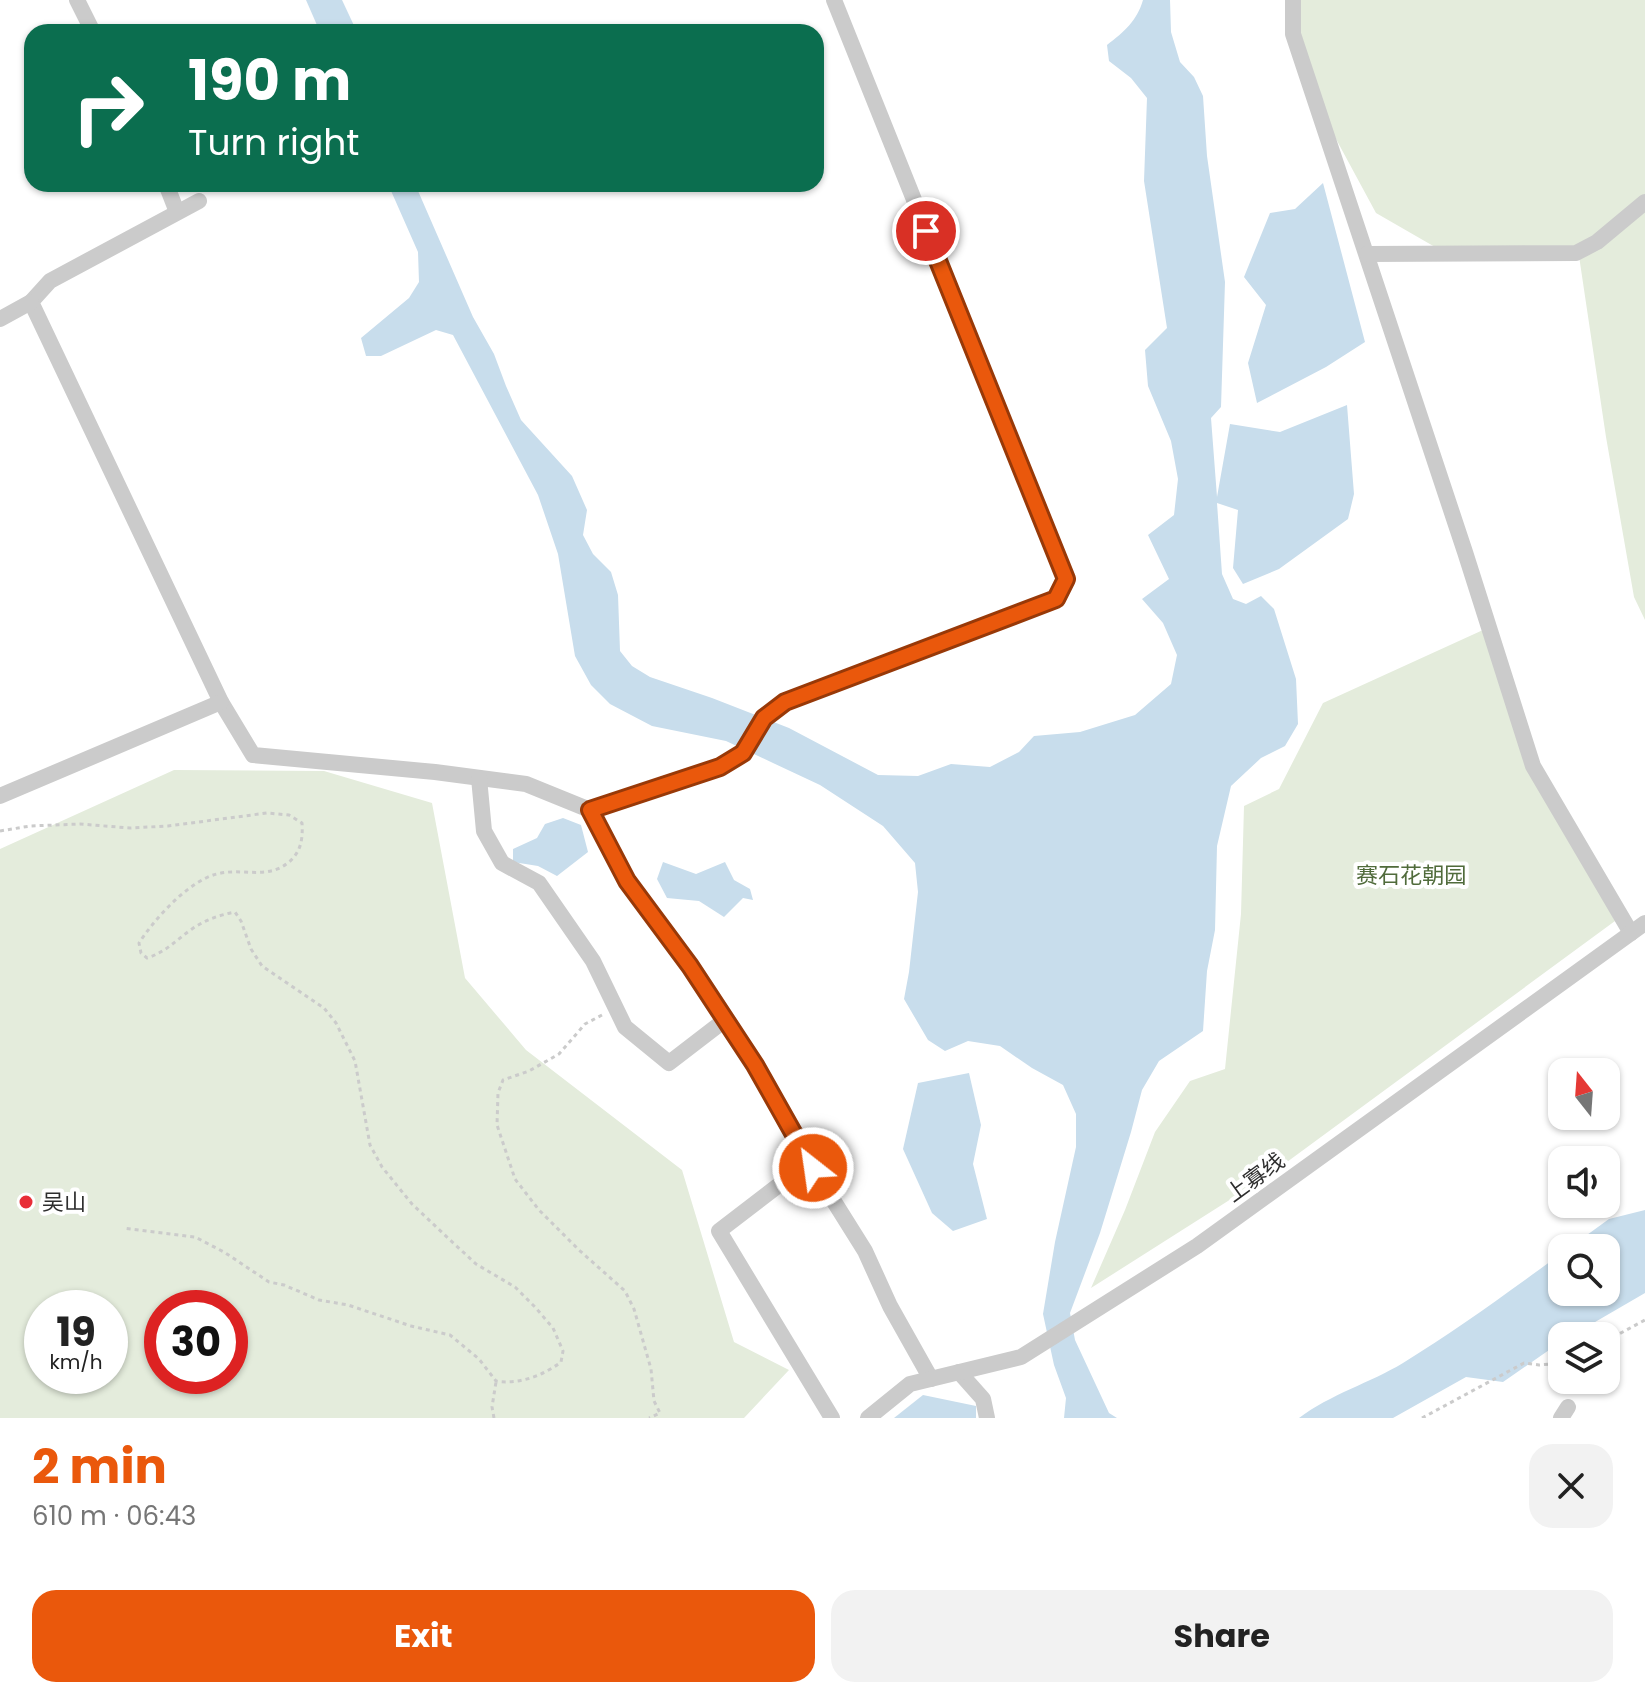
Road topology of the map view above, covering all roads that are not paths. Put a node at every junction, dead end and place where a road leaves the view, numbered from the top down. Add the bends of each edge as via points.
1 (77, 0) edge
2 (834, 0) edge
3 (1293, 0) edge
4 (89, 24) edge
5 (169, 192) edge
6 (199, 201) dead end
7 (1645, 202) edge
8 (177, 212) junction
9 (1367, 254) junction
10 (31, 302) junction
11 (0, 319) edge
12 (221, 702) junction
13 (479, 778) junction
14 (0, 796) edge
15 (590, 810) junction
16 (1638, 928) edge
17 (725, 1020) junction
18 (809, 1162) junction
19 (959, 1372) junction
20 (931, 1379) junction
21 (832, 1418) edge
22 (868, 1418) edge
23 (987, 1418) edge

1 - 4 street
2 - 15 street via 1066,579 1056,599 785,702 764,718 743,753 720,767
3 - 9 street via 1293,34
5 - 8 street
6 - 8 street
7 - 9 street via 1576,253
8 - 10 street via 50,281
9 - 16 street via 1533,766
10 - 11 street
10 - 12 street
12 - 13 street via 253,755
12 - 14 street
13 - 15 street via 526,784
13 - 17 street via 484,831 502,863 539,883 593,961 625,1027 669,1063
15 - 17 street via 627,881
16 - 19 street, 上寡线 via 1197,1246 1021,1357
17 - 18 street
18 - 20 street via 865,1251
18 - 21 street via 719,1231
19 - 20 street, 上寡线
19 - 23 street via 983,1399
20 - 22 street, 上寡线 via 910,1384

